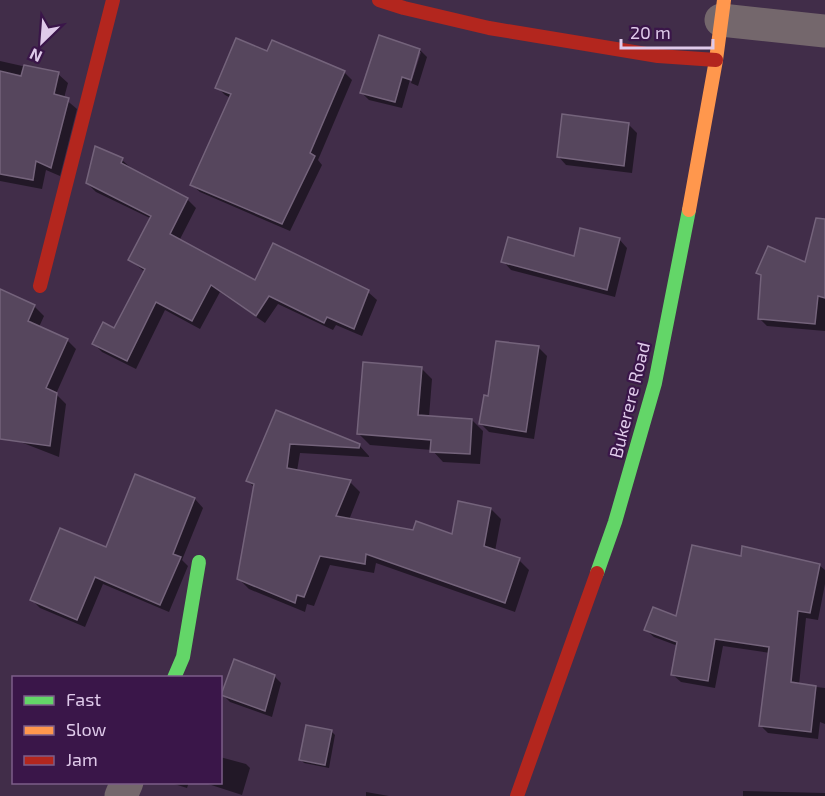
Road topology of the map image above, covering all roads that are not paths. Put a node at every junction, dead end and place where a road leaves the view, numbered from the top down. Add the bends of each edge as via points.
1 (113, 0) edge
2 (379, 0) edge
3 (722, 10) edge
4 (825, 31) edge
5 (716, 60) junction
6 (40, 286) dead end
7 (199, 562) dead end
8 (175, 676) edge
9 (517, 796) edge

1 - 6 main road
2 - 5 main road via 489,28 658,56
3 - 4 street
3 - 5 main road, Bukerere Road
5 - 9 main road, Bukerere Road via 655,383 615,522
7 - 8 main road via 183,657

